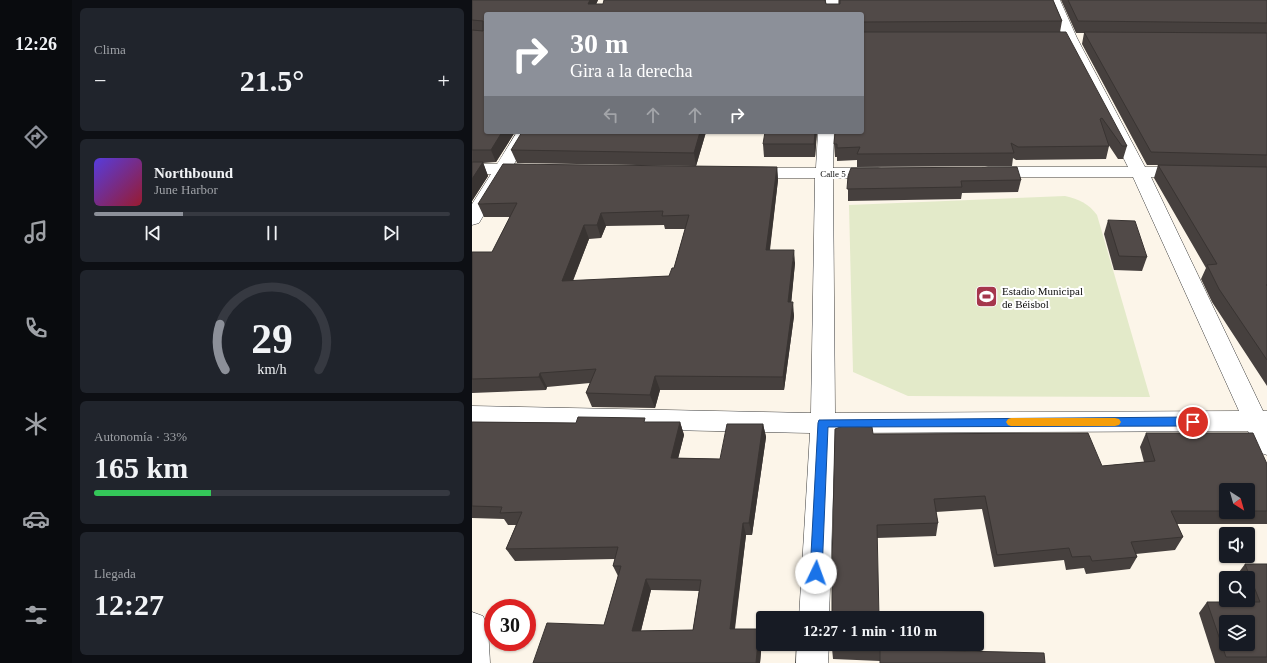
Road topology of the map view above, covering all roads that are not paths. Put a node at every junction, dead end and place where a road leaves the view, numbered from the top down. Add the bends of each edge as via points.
1 (832, 0) edge
2 (1054, 0) edge
3 (833, 12) edge
4 (524, 134) edge
5 (826, 134) edge
6 (472, 169) edge
7 (502, 169) junction
8 (549, 170) edge
9 (1139, 171) junction
10 (730, 172) edge
11 (973, 172) edge
12 (1199, 172) edge
13 (894, 173) edge
14 (824, 174) junction
15 (472, 220) edge
16 (472, 416) edge
17 (1261, 421) edge
18 (823, 423) junction
19 (1267, 445) edge
20 (814, 611) edge
21 (472, 627) edge
22 (813, 651) edge
23 (474, 663) edge
24 (812, 663) edge

1 - 3 street
2 - 9 street via 1069,38
4 - 7 street
5 - 14 street
6 - 7 street
7 - 8 street
7 - 15 street
9 - 11 street
9 - 12 street
9 - 17 street
10 - 14 street, Calle 5
13 - 14 street, Calle 5
14 - 18 street
16 - 18 street
17 - 18 street
17 - 19 street
18 - 20 street
21 - 23 street
22 - 24 street

